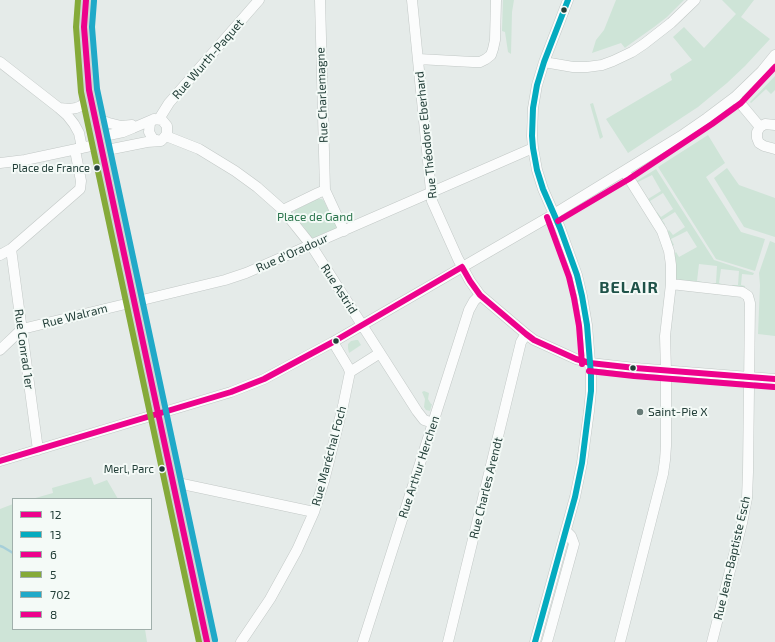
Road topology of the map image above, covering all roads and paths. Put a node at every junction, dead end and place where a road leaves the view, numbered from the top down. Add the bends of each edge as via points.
1 (86, 0) edge
2 (259, 0) edge
3 (320, 0) edge
4 (412, 0) edge
5 (496, 0) edge
6 (568, 0) edge
7 (694, 0) edge
8 (775, 55) edge
9 (418, 59) junction
10 (0, 62) edge
11 (544, 62) junction
12 (89, 90) junction
13 (735, 97) junction
14 (59, 108) junction
15 (94, 118) junction
16 (157, 119) junction
17 (144, 123) junction
18 (775, 125) edge
19 (760, 127) junction
20 (163, 139) junction
21 (100, 144) junction
22 (533, 148) junction
23 (79, 149) junction
24 (775, 150) edge
25 (0, 163) edge
26 (625, 172) junction
27 (325, 190) junction
28 (430, 193) junction
29 (283, 210) junction
30 (554, 214) junction
31 (344, 231) junction
32 (311, 245) junction
33 (11, 249) junction
34 (0, 255) edge
35 (462, 267) junction
36 (671, 284) junction
37 (480, 295) junction
38 (134, 302) junction
39 (362, 325) junction
40 (22, 329) junction
41 (526, 334) junction
42 (333, 342) junction
43 (0, 350) edge
44 (380, 353) junction
45 (590, 363) junction
46 (666, 371) junction
47 (350, 372) junction
48 (749, 377) junction
49 (775, 379) edge
50 (158, 413) junction
51 (433, 423) junction
52 (38, 450) junction
53 (0, 461) edge
54 (173, 482) junction
55 (314, 512) junction
56 (566, 530) junction
57 (546, 602) junction
58 (557, 605) junction
59 (207, 642) edge
60 (241, 642) edge
61 (364, 642) edge
62 (448, 642) edge
63 (535, 642) edge
64 (547, 642) edge
65 (620, 642) edge
66 (712, 642) edge

1 - 12 main road via 84,41
2 - 16 street, Rue Wurth-Paquet
3 - 27 street, Rue Charlemagne
4 - 9 street, Rue Théodore Eberhard
5 - 9 street via 495,40 493,49 486,59 480,62
6 - 11 street
7 - 11 street via 671,23 644,44 613,61 587,67
8 - 13 street
9 - 28 street, Rue Théodore Eberhard
10 - 14 street
11 - 22 street via 533,108
12 - 14 street via 81,106
12 - 15 main road
13 - 19 street
13 - 26 street via 702,122
14 - 23 street via 79,133
15 - 17 street via 121,126
15 - 21 main road
16 - 17 street
16 - 20 street via 167,126
16 - 20 street via 150,123 149,132 153,139
17 - 21 street
18 - 19 street via 765,124
19 - 24 street via 757,132 760,143
20 - 21 street, Rue Astrid
20 - 29 street, Rue Astrid via 199,149 235,171
21 - 23 street
21 - 38 main road
22 - 28 street, Rue d'Oradour
22 - 30 street via 543,189
23 - 25 street
23 - 33 street via 80,189
26 - 30 street
26 - 36 street via 666,240 671,265
27 - 29 street
27 - 31 street, Rue Charlemagne
28 - 31 street, Rue d'Oradour
28 - 35 street, Rue Théodore Eberhard
29 - 32 street, Rue Astrid
30 - 35 street
30 - 45 street via 582,296
31 - 32 street, Rue d'Oradour
32 - 38 street, Rue d'Oradour via 236,277
32 - 39 street, Rue Astrid
33 - 34 street
33 - 40 street, Rue Conrad 1er
35 - 37 street, Rue Théodore Eberhard
35 - 39 street
36 - 46 street via 665,336
36 - 48 street, Rue Jean-Baptiste Esch via 742,292 748,296
37 - 41 street, Rue Théodore Eberhard
37 - 51 street, Rue Arthur Herchen via 469,310
38 - 40 street, Rue Walram
38 - 50 main road
39 - 42 street
39 - 44 street, Rue Astrid
40 - 43 street
40 - 52 street, Rue Conrad 1er
41 - 45 street, Rue Théodore Eberhard via 534,340
41 - 62 street, Rue Charles Arendt via 521,342
42 - 47 street
42 - 50 street via 264,379 231,392
44 - 47 street
44 - 51 street, Rue Astrid via 417,411 424,420
45 - 46 street, Rue Théodore Eberhard
45 - 56 street via 590,411 582,463
46 - 48 street, Rue Théodore Eberhard
46 - 65 street via 666,446 662,474
47 - 55 street, Rue Maréchal Foch
48 - 49 street, Rue Théodore Eberhard
48 - 66 street, Rue Jean-Baptiste Esch via 747,498
50 - 52 street
50 - 54 main road
51 - 61 street, Rue Arthur Herchen
52 - 53 street
54 - 55 street
54 - 59 main road
55 - 60 street, Rue Maréchal Foch via 283,578
56 - 57 street
56 - 58 street via 574,544
57 - 58 street
57 - 63 street
58 - 64 street

